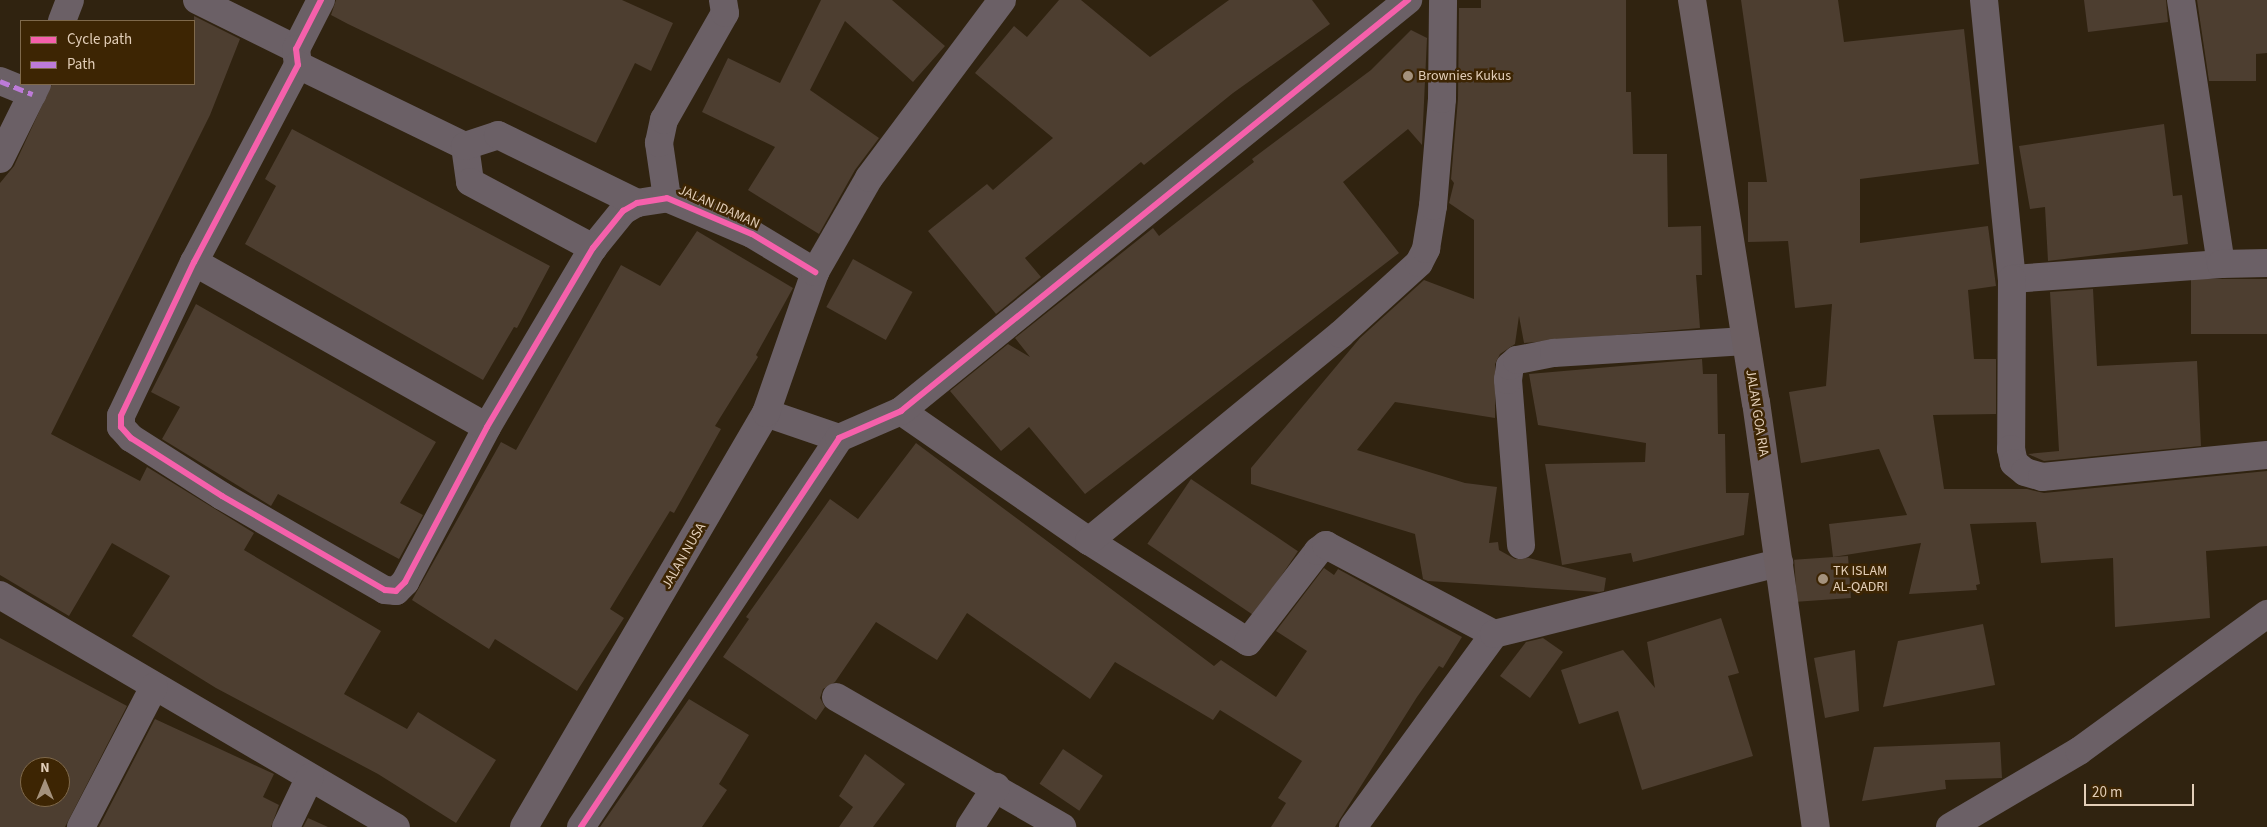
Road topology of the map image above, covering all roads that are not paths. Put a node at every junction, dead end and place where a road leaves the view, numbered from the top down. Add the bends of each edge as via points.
1 (70, 0) edge
2 (197, 0) edge
3 (320, 0) edge
4 (722, 0) edge
5 (1002, 0) edge
6 (1408, 0) edge
7 (1442, 0) edge
8 (1692, 0) edge
9 (1984, 0) edge
10 (2181, 0) edge
11 (62, 20) edge
12 (297, 57) junction
13 (0, 81) edge
14 (35, 89) edge
15 (465, 146) junction
16 (0, 159) edge
17 (667, 198) junction
18 (637, 203) junction
19 (593, 248) junction
20 (194, 262) junction
21 (2267, 263) edge
22 (2221, 264) junction
23 (815, 272) junction
24 (2012, 279) junction
25 (1746, 340) junction
26 (901, 411) junction
27 (766, 413) junction
28 (487, 427) junction
29 (839, 438) junction
30 (2267, 455) edge
31 (1089, 541) junction
32 (1521, 545) dead end
33 (1779, 563) junction
34 (0, 595) edge
35 (2267, 614) edge
36 (1494, 634) junction
37 (154, 687) junction
38 (836, 697) dead end
39 (310, 777) junction
40 (996, 787) junction
41 (81, 827) edge
42 (286, 827) edge
43 (396, 827) edge
44 (524, 827) edge
45 (581, 827) edge
46 (970, 827) edge
47 (1062, 827) edge
48 (1353, 827) edge
49 (1816, 827) edge
50 (1950, 827) edge

1 - 11 street
2 - 12 street
3 - 12 street, JALAN IDAMAN
4 - 17 street via 726,13 664,120 659,143
5 - 23 street, JALAN NUSA via 884,154
6 - 26 street
7 - 31 street via 1442,99 1433,206 1426,249 1419,263 1340,334
8 - 25 main road, JALAN GOA RIA
9 - 24 street
10 - 22 street
12 - 15 street
12 - 20 street, JALAN IDAMAN
13 - 14 street
14 - 16 street
15 - 18 street via 498,136
15 - 19 street via 470,182
17 - 18 street, JALAN IDAMAN
17 - 23 street, JALAN IDAMAN via 752,234
18 - 19 street, JALAN IDAMAN via 623,211
19 - 28 street, JALAN IDAMAN
20 - 28 street
20 - 28 street, JALAN IDAMAN via 121,416 121,427 130,438 384,590 396,591 405,582
21 - 22 street
22 - 24 street
23 - 27 street, JALAN NUSA
24 - 30 street via 2011,449 2014,463 2025,472 2042,477
25 - 32 street via 1554,353 1517,360 1510,366 1508,380
25 - 33 main road, JALAN GOA RIA
26 - 29 street
26 - 31 street
27 - 29 street
27 - 44 street, JALAN NUSA
29 - 45 street
31 - 36 street via 1248,642 1318,550 1326,545
33 - 36 street
33 - 49 main road, JALAN GOA RIA
34 - 37 street
35 - 50 street via 2079,751
36 - 48 street
37 - 39 street
37 - 41 street
38 - 40 street
39 - 42 street
39 - 43 street
40 - 46 street
40 - 47 street

